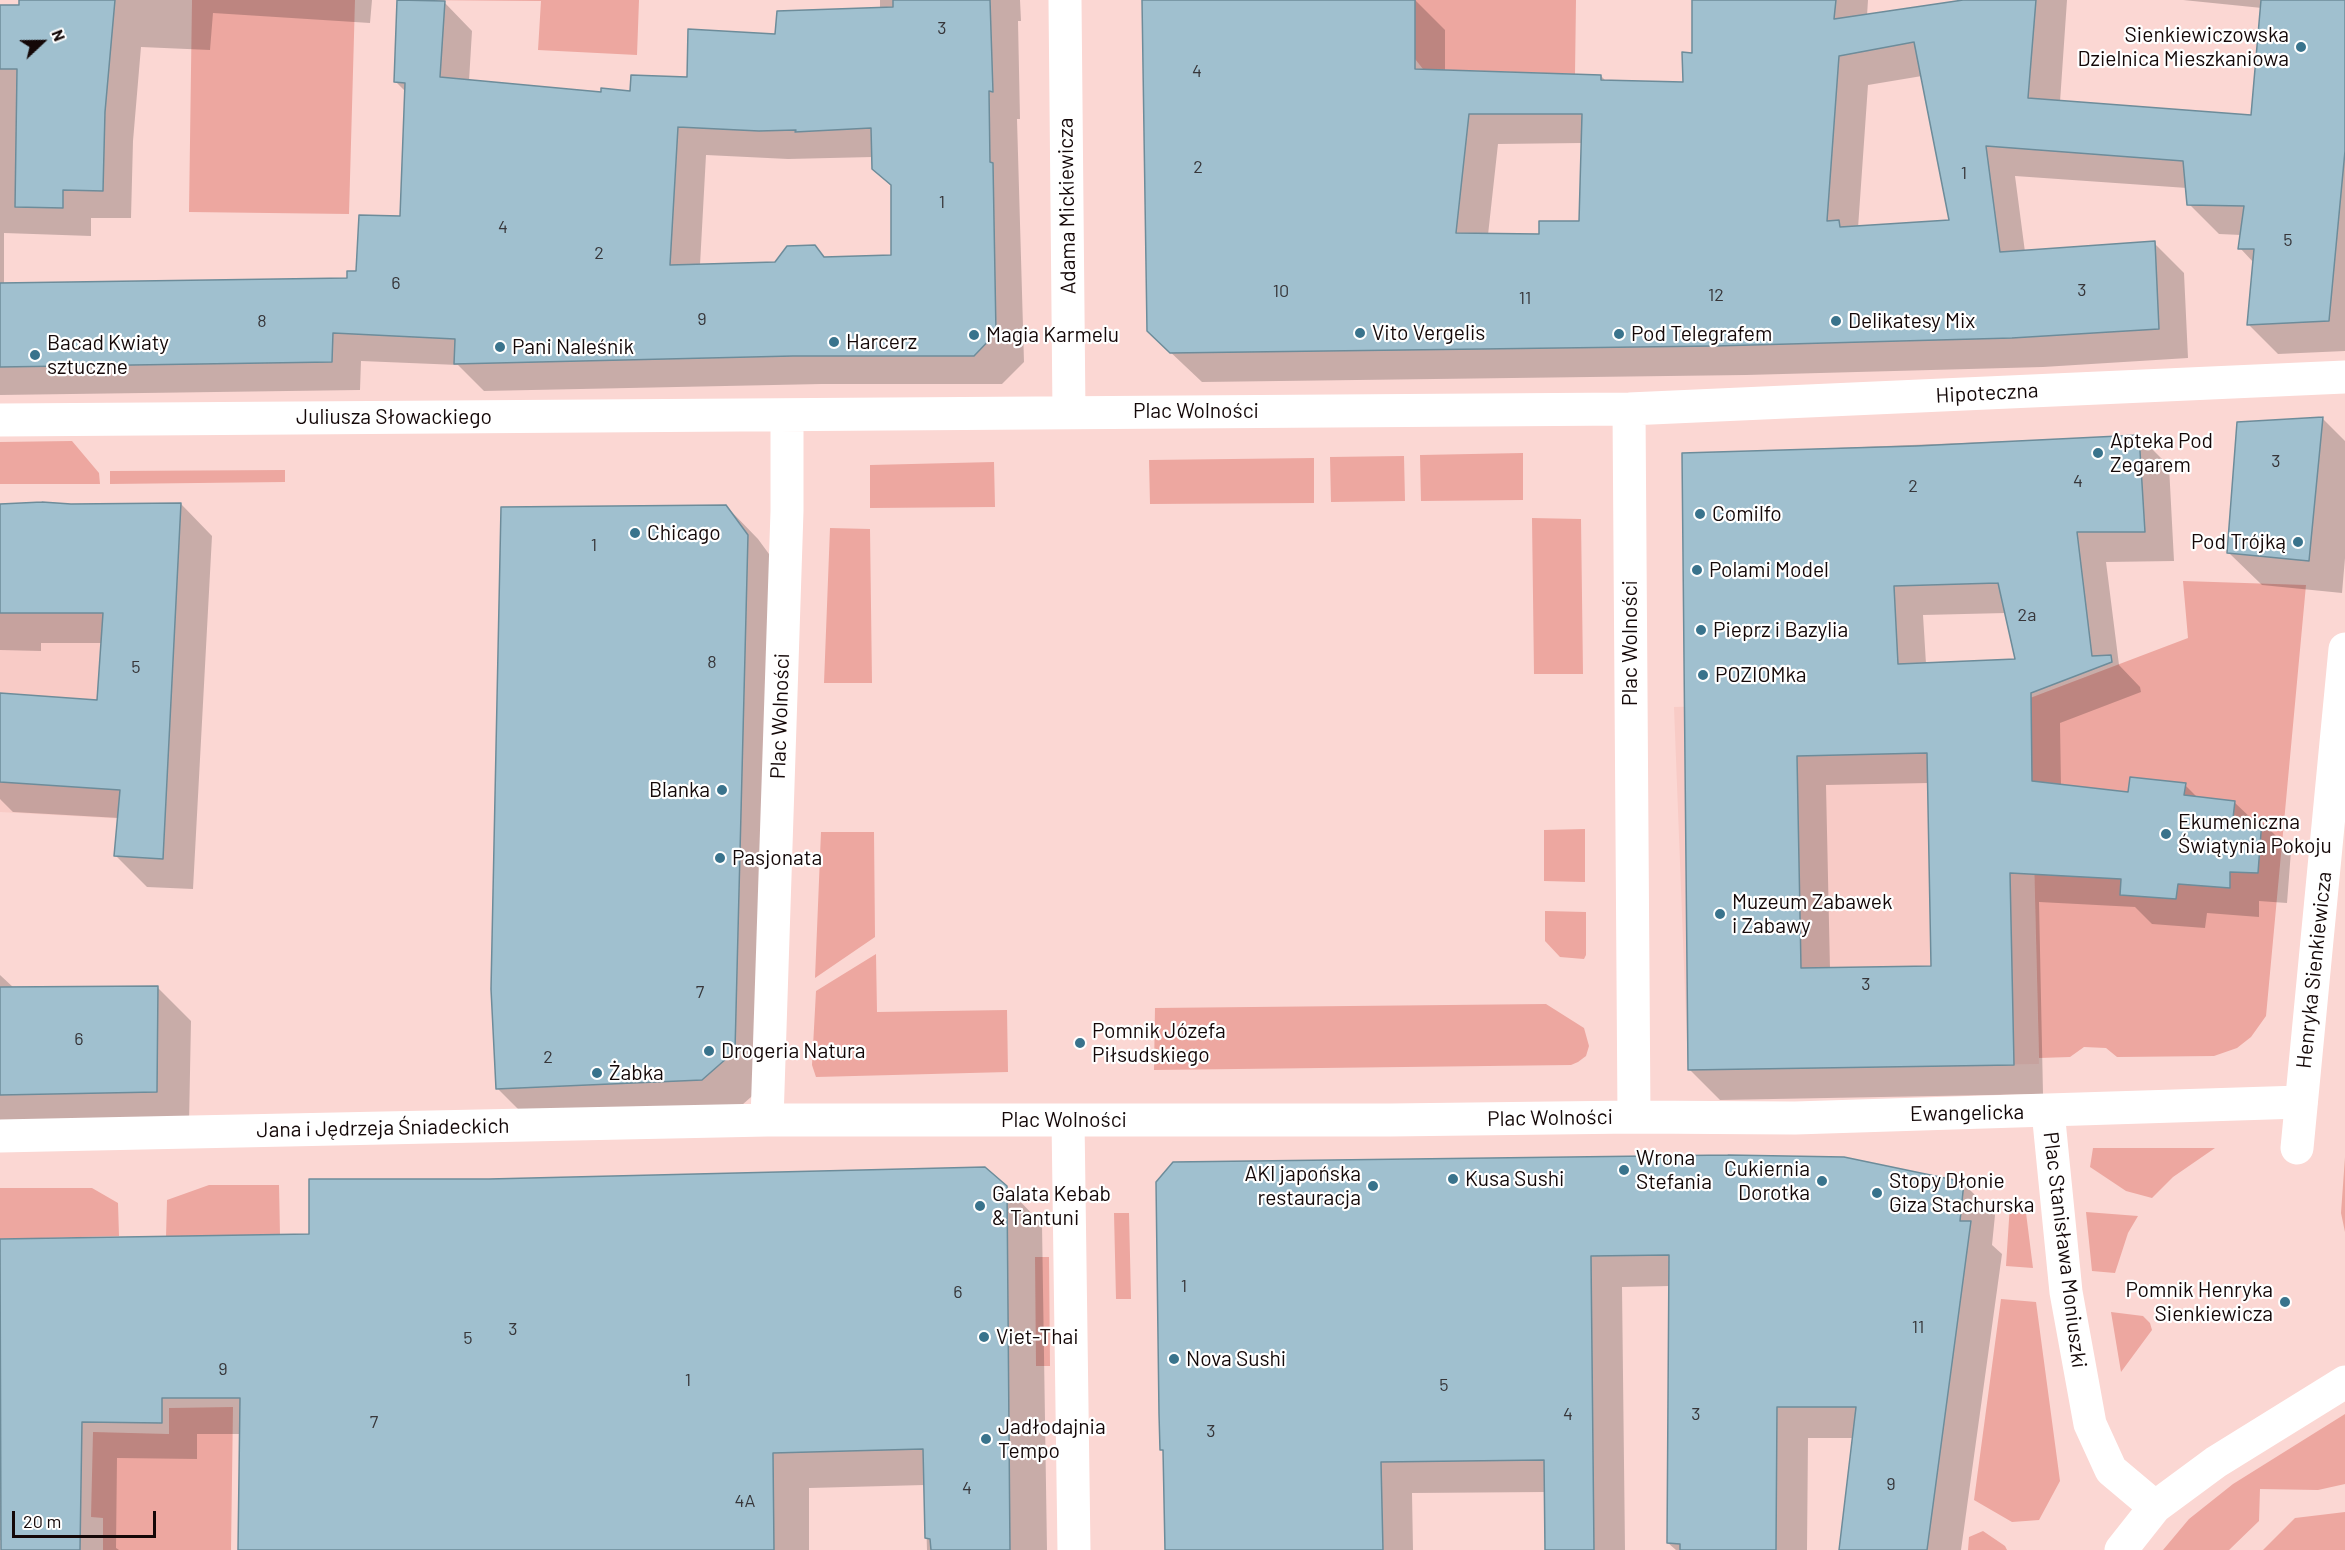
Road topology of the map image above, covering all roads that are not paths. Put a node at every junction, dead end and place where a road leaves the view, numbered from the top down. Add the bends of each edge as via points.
1 (1065, 0) edge
2 (2345, 377) edge
3 (1629, 409) junction
4 (1070, 413) junction
5 (787, 415) junction
6 (0, 420) edge
7 (2345, 649) edge
8 (2301, 1102) junction
9 (2048, 1111) junction
10 (1634, 1117) junction
11 (767, 1120) junction
12 (1068, 1120) junction
13 (0, 1136) edge
14 (2297, 1148) dead end
15 (2345, 1382) edge
16 (2155, 1507) junction
17 (1074, 1550) edge
18 (2121, 1550) edge

1 - 4 street, Adama Mickiewicza
2 - 3 street, Hipoteczna
3 - 4 street, Plac Wolności
3 - 10 street, Plac Wolności
4 - 5 street, Plac Wolności
5 - 6 street, Juliusza Słowackiego
5 - 11 street, Plac Wolności via 787,523
7 - 8 street, Henryka Sienkiewicza
8 - 9 street, Ewangelicka
8 - 14 street, Henryka Sienkiewicza
9 - 10 street, Ewangelicka
9 - 16 street, Plac Stanisława Moniuszki via 2066,1292 2090,1424 2111,1470
10 - 12 street, Plac Wolności
11 - 12 street, Plac Wolności
11 - 13 street, Jana i Jędrzeja Śniadeckich
12 - 17 street
15 - 16 street via 2216,1462
16 - 18 street

